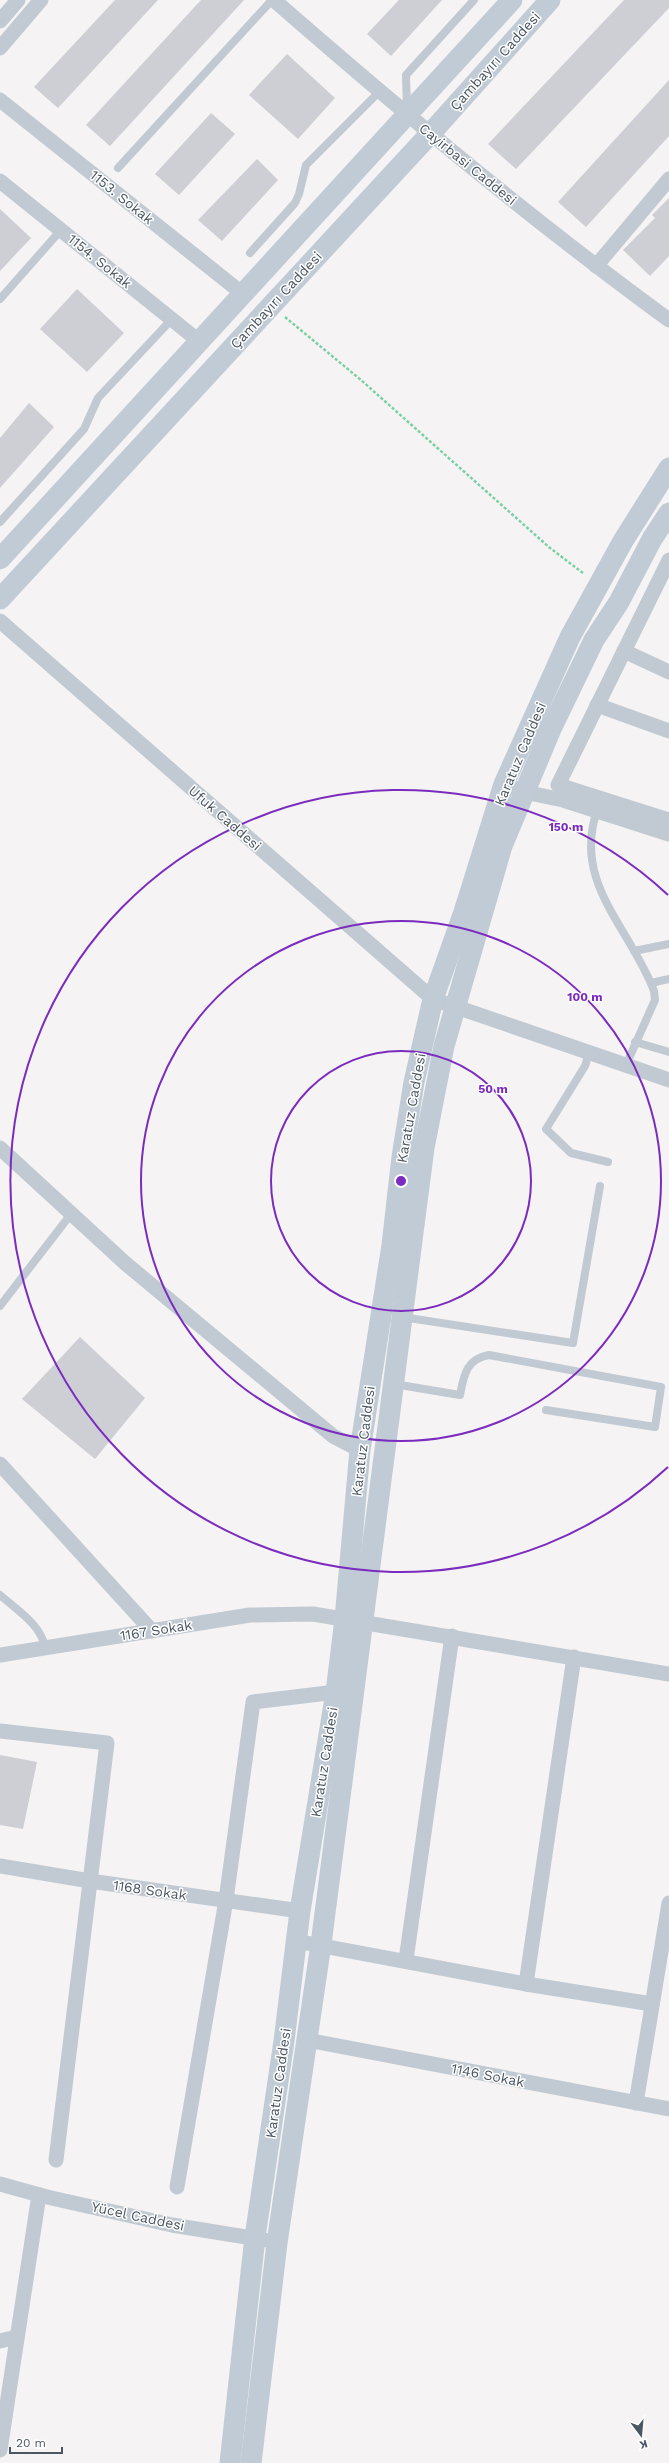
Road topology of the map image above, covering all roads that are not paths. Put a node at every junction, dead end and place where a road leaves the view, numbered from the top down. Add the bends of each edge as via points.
1 (18, 0) edge
2 (41, 0) edge
3 (273, 0) edge
4 (474, 0) edge
5 (512, 0) edge
6 (550, 0) edge
7 (0, 21) edge
8 (0, 48) edge
9 (379, 92) junction
10 (0, 100) edge
11 (407, 116) junction
12 (430, 134) junction
13 (118, 168) dead end
14 (669, 179) edge
15 (0, 181) edge
16 (61, 230) junction
17 (250, 253) dead end
18 (596, 266) junction
19 (244, 294) junction
20 (0, 299) edge
21 (172, 319) junction
22 (669, 320) edge
23 (200, 342) junction
24 (669, 468) edge
25 (669, 513) edge
26 (0, 522) edge
27 (0, 559) edge
28 (669, 560) edge
29 (0, 599) edge
30 (0, 620) edge
31 (624, 651) junction
32 (669, 672) edge
33 (597, 705) junction
34 (669, 731) edge
35 (504, 784) junction
36 (524, 792) junction
37 (597, 811) junction
38 (669, 820) edge
39 (669, 834) edge
40 (669, 944) edge
41 (634, 951) junction
42 (669, 979) edge
43 (651, 983) junction
44 (433, 999) junction
45 (455, 1008) junction
46 (635, 1042) junction
47 (669, 1052) edge
48 (589, 1053) junction
49 (626, 1066) junction
50 (669, 1080) edge
51 (0, 1148) edge
52 (608, 1162) dead end
53 (600, 1186) dead end
54 (71, 1214) junction
55 (0, 1306) edge
56 (402, 1317) junction
57 (394, 1384) junction
58 (546, 1410) dead end
59 (360, 1450) junction
60 (0, 1464) edge
61 (0, 1595) edge
62 (354, 1621) junction
63 (152, 1631) junction
64 (452, 1636) junction
65 (45, 1648) junction
66 (0, 1654) edge
67 (574, 1658) junction
68 (669, 1674) edge
69 (336, 1692) junction
70 (0, 1731) edge
71 (0, 1866) edge
72 (90, 1882) junction
73 (226, 1900) junction
74 (669, 1903) edge
75 (300, 1911) junction
76 (296, 1941) junction
77 (321, 1944) junction
78 (406, 1960) junction
79 (526, 1984) junction
80 (652, 2004) junction
81 (307, 2040) junction
82 (636, 2103) junction
83 (669, 2109) edge
84 (56, 2160) dead end
85 (0, 2184) edge
86 (177, 2187) dead end
87 (39, 2195) junction
88 (255, 2237) junction
89 (277, 2243) junction
90 (17, 2338) junction
91 (0, 2341) edge
92 (0, 2450) edge
93 (230, 2463) edge
94 (251, 2463) edge

1 - 7 street
2 - 8 street
3 - 9 street, Cayirbasi Caddesi
3 - 13 lane
4 - 11 lane via 406,75
5 - 11 street, Çambayırı Caddesi
6 - 12 street, Çambayırı Caddesi
9 - 11 street, Cayirbasi Caddesi
9 - 17 lane via 306,165 295,203
10 - 19 street, 1153. Sokak
11 - 12 street, Cayirbasi Caddesi
11 - 19 street, Çambayırı Caddesi
12 - 18 street, Cayirbasi Caddesi
12 - 29 street, Çambayırı Caddesi
14 - 18 street
15 - 16 street, 1154. Sokak
16 - 20 lane
16 - 21 street, 1154. Sokak
18 - 22 street, Cayirbasi Caddesi
19 - 23 street, Çambayırı Caddesi
21 - 23 street, 1154. Sokak
21 - 26 lane via 98,398 84,429
23 - 27 street, Çambayırı Caddesi
24 - 35 street, Karatuz Caddesi via 623,541 570,637
25 - 36 street via 652,538 619,602 594,640
28 - 31 street
30 - 44 street, Ufuk Caddesi
31 - 32 street
31 - 33 street
33 - 34 street
33 - 38 street via 558,785
35 - 36 street
35 - 44 street, Karatuz Caddesi via 464,912
36 - 37 street via 563,800
36 - 45 street via 502,846
37 - 39 street
37 - 41 lane via 590,836 591,863 607,906
40 - 41 lane
41 - 43 lane
42 - 43 lane
43 - 46 lane via 655,1000
44 - 45 street, Ufuk Caddesi
44 - 59 street, Karatuz Caddesi via 414,1082
45 - 48 street, Ufuk Caddesi
45 - 56 street via 444,1046 424,1148
46 - 47 lane
46 - 49 lane
48 - 49 street, Ufuk Caddesi
48 - 52 lane via 584,1066 546,1129 571,1153
49 - 50 street, Ufuk Caddesi
51 - 54 street
53 - 56 lane via 573,1343
54 - 55 lane
54 - 59 street via 125,1263 333,1436
56 - 57 street
57 - 58 lane via 460,1395 467,1368 477,1358 489,1355 661,1387 655,1427
57 - 62 street
59 - 62 street, Karatuz Caddesi
60 - 63 street
61 - 65 lane via 38,1630 44,1638
62 - 63 street, 1167 Sokak via 313,1614 250,1615
62 - 64 street, 1167 Sokak
62 - 69 street, Karatuz Caddesi
62 - 77 street, Karatuz Caddesi
63 - 65 street, 1167 Sokak
64 - 67 street, 1167 Sokak
64 - 78 street
65 - 66 street, 1167 Sokak
67 - 68 street, 1167 Sokak
67 - 79 street
69 - 73 street via 253,1702
69 - 75 street, Karatuz Caddesi
70 - 72 street via 107,1743
71 - 72 street, 1168 Sokak
72 - 73 street, 1168 Sokak
72 - 84 street
73 - 75 street, 1168 Sokak
73 - 86 street
74 - 80 street
75 - 76 street, Karatuz Caddesi
76 - 77 street
76 - 88 street, Karatuz Caddesi
77 - 78 street
77 - 81 street, Karatuz Caddesi
78 - 79 street
79 - 80 street
80 - 82 street
81 - 82 street, 1146 Sokak
81 - 89 street, Karatuz Caddesi
82 - 83 street, 1146 Sokak
85 - 87 street, Yücel Caddesi
87 - 88 street, Yücel Caddesi via 172,2225
87 - 90 street
88 - 89 street, Yücel Caddesi
88 - 93 street, Karatuz Caddesi
89 - 94 street, Karatuz Caddesi
90 - 91 street
90 - 92 street

